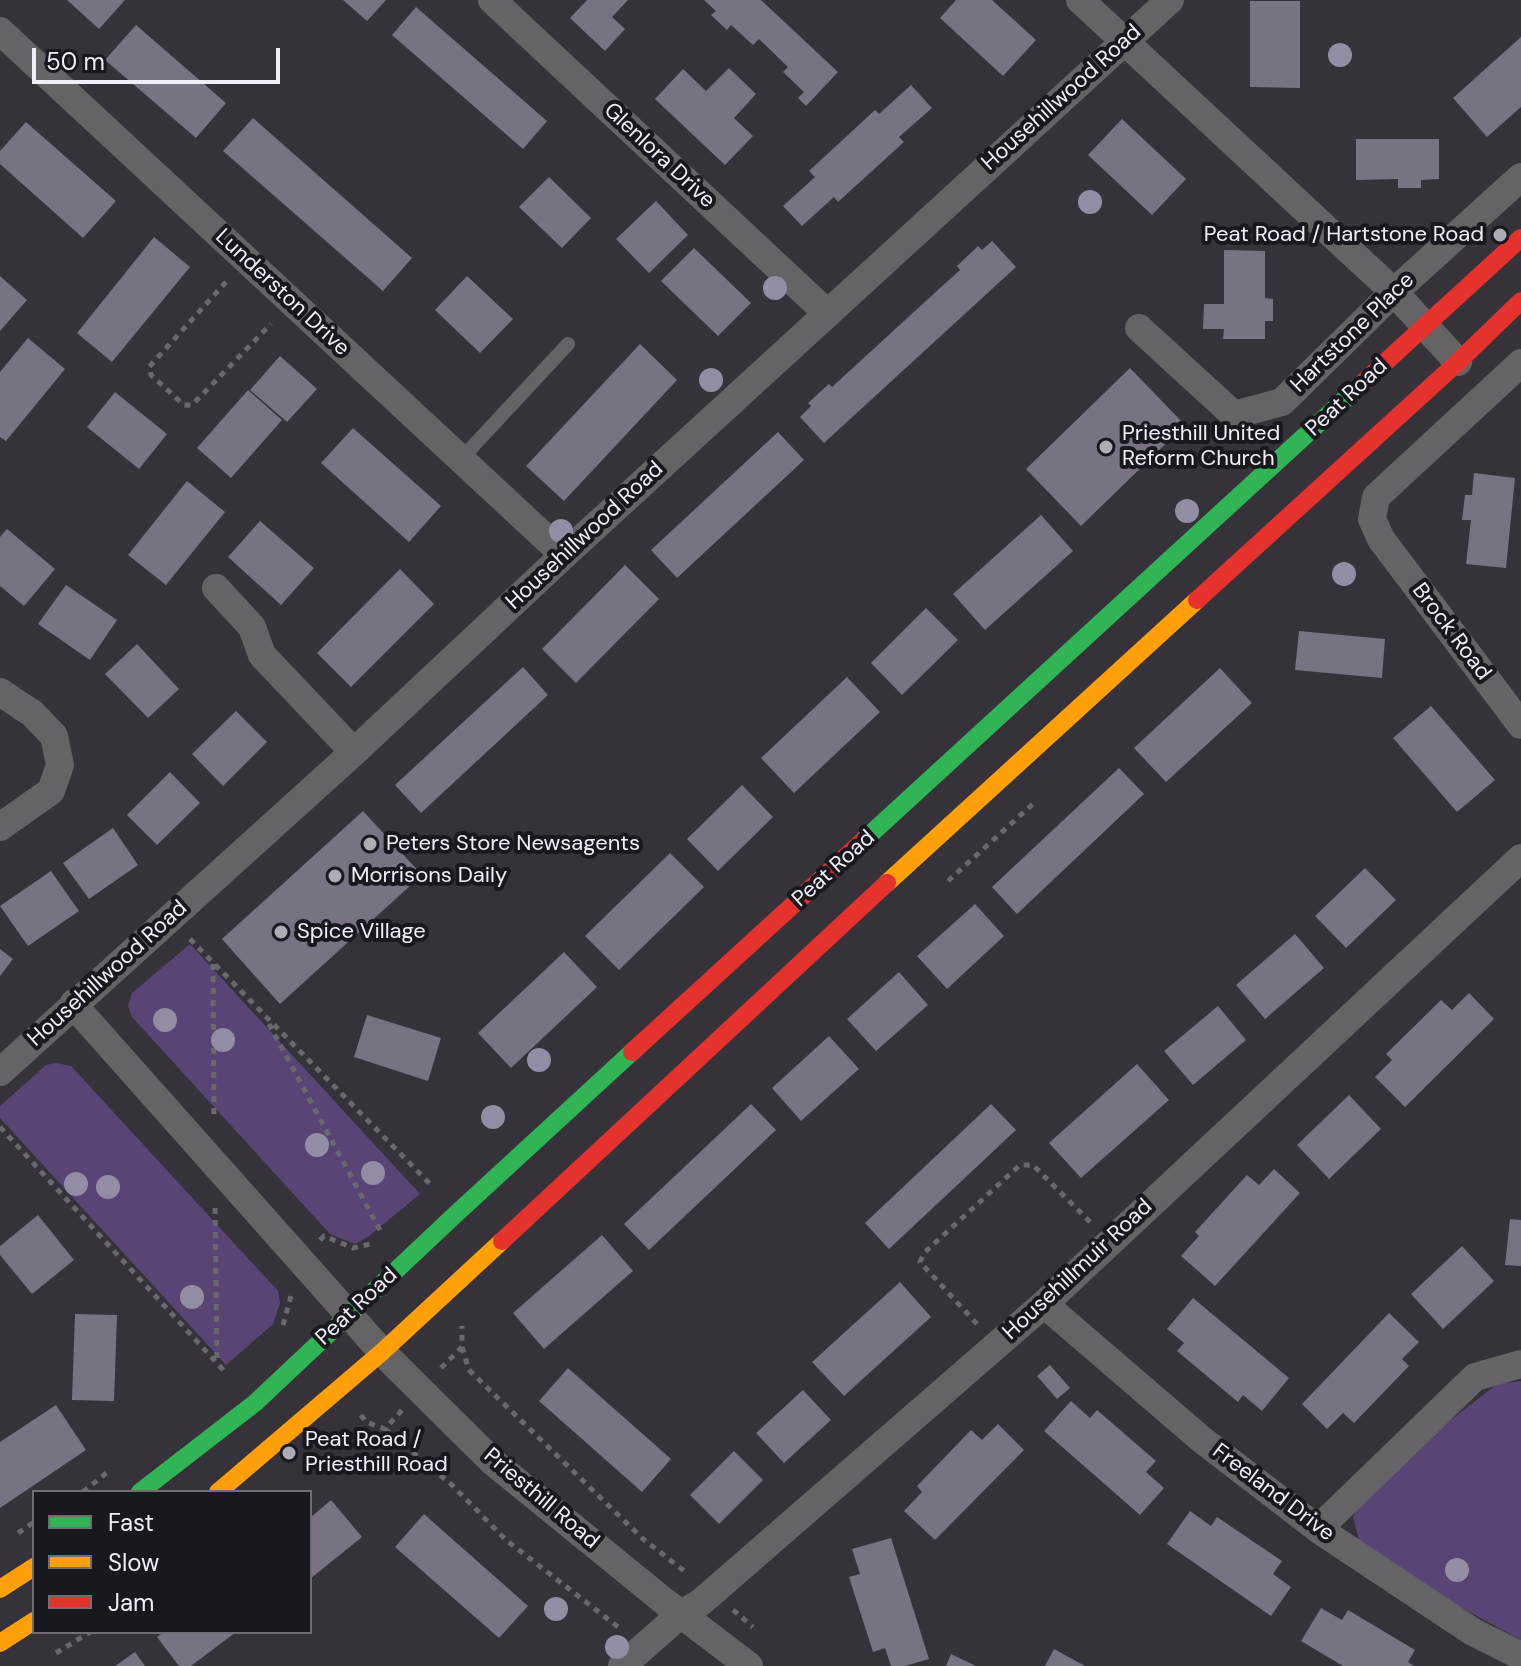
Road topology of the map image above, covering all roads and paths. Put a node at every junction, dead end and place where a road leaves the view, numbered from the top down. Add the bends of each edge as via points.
1 (492, 0) edge
2 (1080, 0) edge
3 (1170, 0) edge
4 (0, 31) edge
5 (1123, 42) junction
6 (1521, 177) edge
7 (1521, 238) edge
8 (245, 260) junction
9 (1394, 292) junction
10 (1521, 301) edge
11 (291, 303) junction
12 (827, 313) junction
13 (1426, 326) junction
14 (1139, 328) dead end
15 (568, 344) dead end
16 (1458, 362) junction
17 (1521, 363) edge
18 (462, 458) junction
19 (564, 555) junction
20 (216, 588) dead end
21 (0, 692) edge
22 (1521, 725) edge
23 (354, 752) junction
24 (0, 827) edge
25 (1521, 858) edge
26 (170, 918) junction
27 (74, 1003) junction
28 (265, 1016) junction
29 (0, 1072) edge
30 (0, 1127) edge
31 (457, 1213) junction
32 (375, 1241) dead end
33 (1109, 1242) junction
34 (291, 1294) dead end
35 (1044, 1304) junction
36 (349, 1315) junction
37 (275, 1334) dead end
38 (996, 1346) junction
39 (462, 1347) dead end
40 (382, 1352) junction
41 (1521, 1364) edge
42 (216, 1384) dead end
43 (385, 1429) dead end
44 (122, 1461) dead end
45 (86, 1490) edge
46 (143, 1490) edge
47 (221, 1490) edge
48 (1318, 1529) junction
49 (32, 1568) edge
50 (0, 1589) edge
51 (713, 1593) junction
52 (681, 1614) junction
53 (32, 1622) edge
54 (755, 1629) dead end
55 (87, 1634) edge
56 (0, 1643) edge
57 (643, 1646) junction
58 (1521, 1656) edge
59 (46, 1659) dead end
60 (622, 1666) edge
61 (749, 1666) edge

1 - 12 street, Glenlora Drive
2 - 5 street
3 - 5 street, Househillwood Road
4 - 8 street, Lunderston Drive
5 - 9 street
5 - 12 street, Househillwood Road
6 - 9 street, Hartstone Place
7 - 13 street, Peat Road
8 - 11 street, Lunderston Drive
8 - 11 path via 149,367 151,375 184,405 192,405
9 - 13 street
9 - 14 street, Hartstone Place via 1282,402 1234,415
10 - 16 street, Peat Road
11 - 18 street, Lunderston Drive
12 - 19 street, Househillwood Road
13 - 16 street
13 - 31 street, Peat Road
15 - 18 lane
16 - 40 street, Peat Road
17 - 22 street, Brock Road via 1376,497 1372,519 1381,539
18 - 19 street, Lunderston Drive
19 - 23 street, Househillwood Road
20 - 23 street via 252,627 262,655
21 - 24 street via 54,736 60,765 51,791
23 - 26 street, Househillwood Road
25 - 33 street, Househillmuir Road
26 - 27 street, Househillwood Road
26 - 28 path
27 - 29 street, Househillwood Road
27 - 36 street, Priesthill Road
28 - 31 path
28 - 32 path via 383,1235
30 - 42 path via 227,1374
31 - 36 street, Peat Road
33 - 35 street, Househillmuir Road
33 - 38 path via 1033,1165 1020,1165 934,1243 920,1262
34 - 37 path via 284,1324
35 - 38 street, Househillmuir Road
35 - 48 street, Freeland Drive via 1201,1439
36 - 40 street, Priesthill Road
36 - 46 street, Peat Road via 255,1403
38 - 51 street, Househillmuir Road
39 - 51 path via 469,1370 563,1463 642,1538
40 - 47 street, Peat Road
40 - 52 street, Priesthill Road via 493,1462
41 - 48 street via 1475,1377
43 - 57 path via 452,1485 506,1540
44 - 45 path
48 - 58 street, Freeland Drive via 1473,1632
49 - 50 street
51 - 52 street, Househillmuir Road
51 - 54 path
52 - 57 street, Househillmuir Road
52 - 61 street, Priesthill Road
53 - 56 street
55 - 59 path
57 - 60 street, Househillmuir Road

